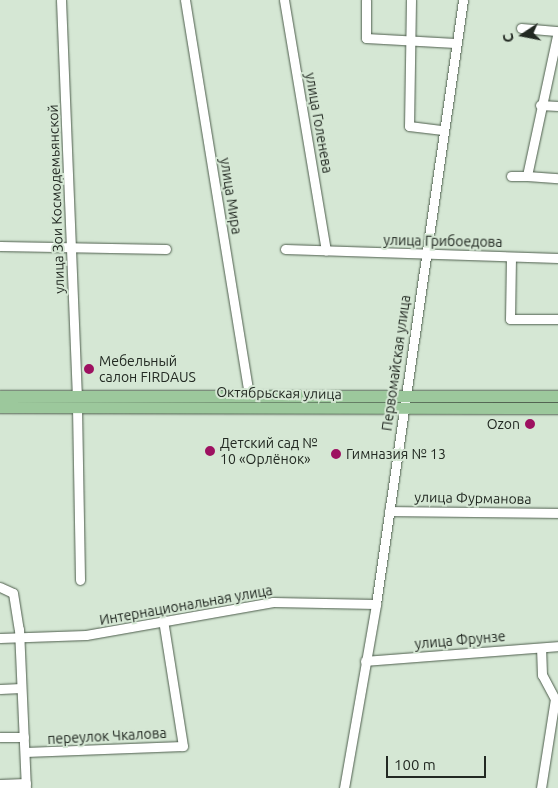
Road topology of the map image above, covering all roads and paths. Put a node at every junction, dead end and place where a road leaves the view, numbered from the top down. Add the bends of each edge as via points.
1 (61, 0) edge
2 (185, 0) edge
3 (284, 0) edge
4 (366, 0) edge
5 (411, 0) edge
6 (463, 0) edge
7 (521, 28) dead end
8 (557, 31) edge
9 (410, 40) junction
10 (455, 43) junction
11 (540, 105) junction
12 (558, 106) edge
13 (443, 130) junction
14 (511, 176) dead end
15 (527, 176) junction
16 (558, 178) edge
17 (0, 246) edge
18 (73, 248) junction
19 (166, 249) dead end
20 (285, 249) dead end
21 (326, 251) junction
22 (425, 255) junction
23 (511, 256) junction
24 (558, 258) edge
25 (558, 319) edge
26 (0, 396) edge
27 (249, 396) junction
28 (558, 396) edge
29 (405, 397) junction
30 (77, 402) junction
31 (0, 406) edge
32 (558, 408) edge
33 (403, 409) junction
34 (389, 511) junction
35 (558, 513) edge
36 (80, 580) dead end
37 (0, 587) edge
38 (376, 604) junction
39 (163, 620) junction
40 (0, 638) edge
41 (18, 638) junction
42 (558, 646) edge
43 (541, 648) junction
44 (365, 661) junction
45 (21, 688) junction
46 (0, 689) edge
47 (0, 737) edge
48 (24, 737) junction
49 (25, 752) junction
50 (0, 784) edge
51 (26, 785) edge
52 (344, 788) edge
53 (540, 788) edge

1 - 18 street, улица Зои Космодемьянской
2 - 27 street, улица Мира
3 - 21 street, улица Голенева
4 - 9 street via 366,38
5 - 9 street
6 - 10 street, Первомайская улица
7 - 8 street
8 - 11 street
9 - 10 street
9 - 13 street via 409,126
10 - 13 street, Первомайская улица
11 - 12 street
11 - 15 street
13 - 22 street, Первомайская улица
14 - 15 street
15 - 16 street
17 - 18 street
18 - 19 street
18 - 30 street, улица Зои Космодемьянской
20 - 21 street, улица Грибоедова
21 - 22 street, улица Грибоедова
22 - 23 street, улица Грибоедова
22 - 29 street, Первомайская улица
23 - 24 street, улица Грибоедова
23 - 25 street via 510,319
26 - 30 main road, Октябрьская улица
27 - 29 main road, Октябрьская улица
27 - 30 main road, Октябрьская улица
28 - 29 main road, Октябрьская улица
29 - 33 street, Первомайская улица
30 - 31 main road, Октябрьская улица
30 - 33 main road, Октябрьская улица
30 - 36 street, улица Зои Космодемьянской
32 - 33 main road, Октябрьская улица
33 - 34 street, Первомайская улица
34 - 35 street, улица Фурманова
34 - 38 street, Первомайская улица
37 - 41 street via 13,593
38 - 39 street, Интернациональная улица via 274,602
38 - 44 street, Первомайская улица
39 - 41 street, Интернациональная улица via 86,635
39 - 49 street, переулок Чкалова via 183,746
40 - 41 street, Интернациональная улица
41 - 45 street
42 - 43 street, улица Фрунзе
43 - 44 street, улица Фрунзе
43 - 53 street via 542,675 555,699
44 - 52 street, Первомайская улица
45 - 46 street
45 - 48 street
47 - 48 street
48 - 49 street
49 - 51 street
50 - 51 street

